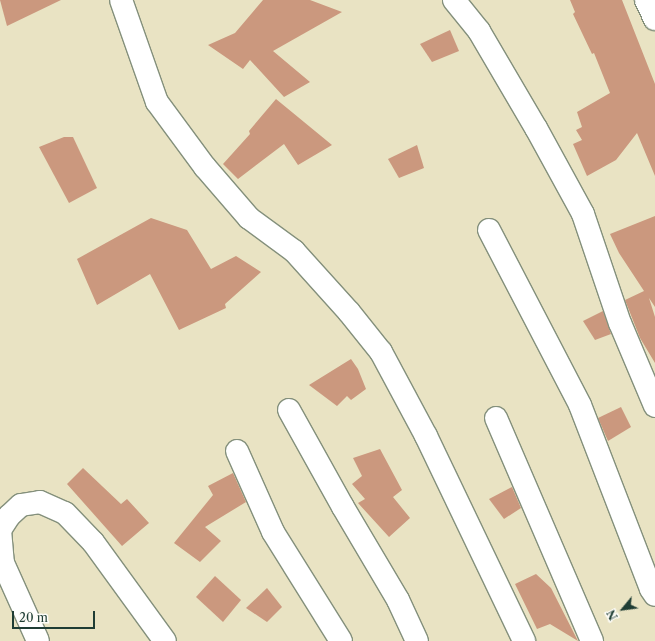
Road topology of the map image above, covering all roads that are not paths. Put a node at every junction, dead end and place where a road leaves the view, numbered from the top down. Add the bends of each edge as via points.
1 (121, 0) edge
2 (454, 0) edge
3 (646, 0) edge
4 (655, 19) edge
5 (489, 230) dead end
6 (655, 406) edge
7 (289, 410) dead end
8 (496, 418) dead end
9 (237, 451) dead end
10 (0, 530) edge
11 (655, 595) edge
12 (38, 641) edge
13 (165, 641) edge
14 (341, 641) edge
15 (417, 641) edge
16 (524, 641) edge
17 (592, 641) edge

1 - 16 street via 156,102 204,168 249,218 294,251 381,352 426,436
2 - 6 street via 479,31 583,214 620,323
3 - 4 street
5 - 11 street via 580,405
7 - 15 street via 398,600
8 - 17 street
9 - 14 street via 273,532
10 - 12 street via 3,562
10 - 13 street via 9,516 21,505 40,502 65,513 93,542

